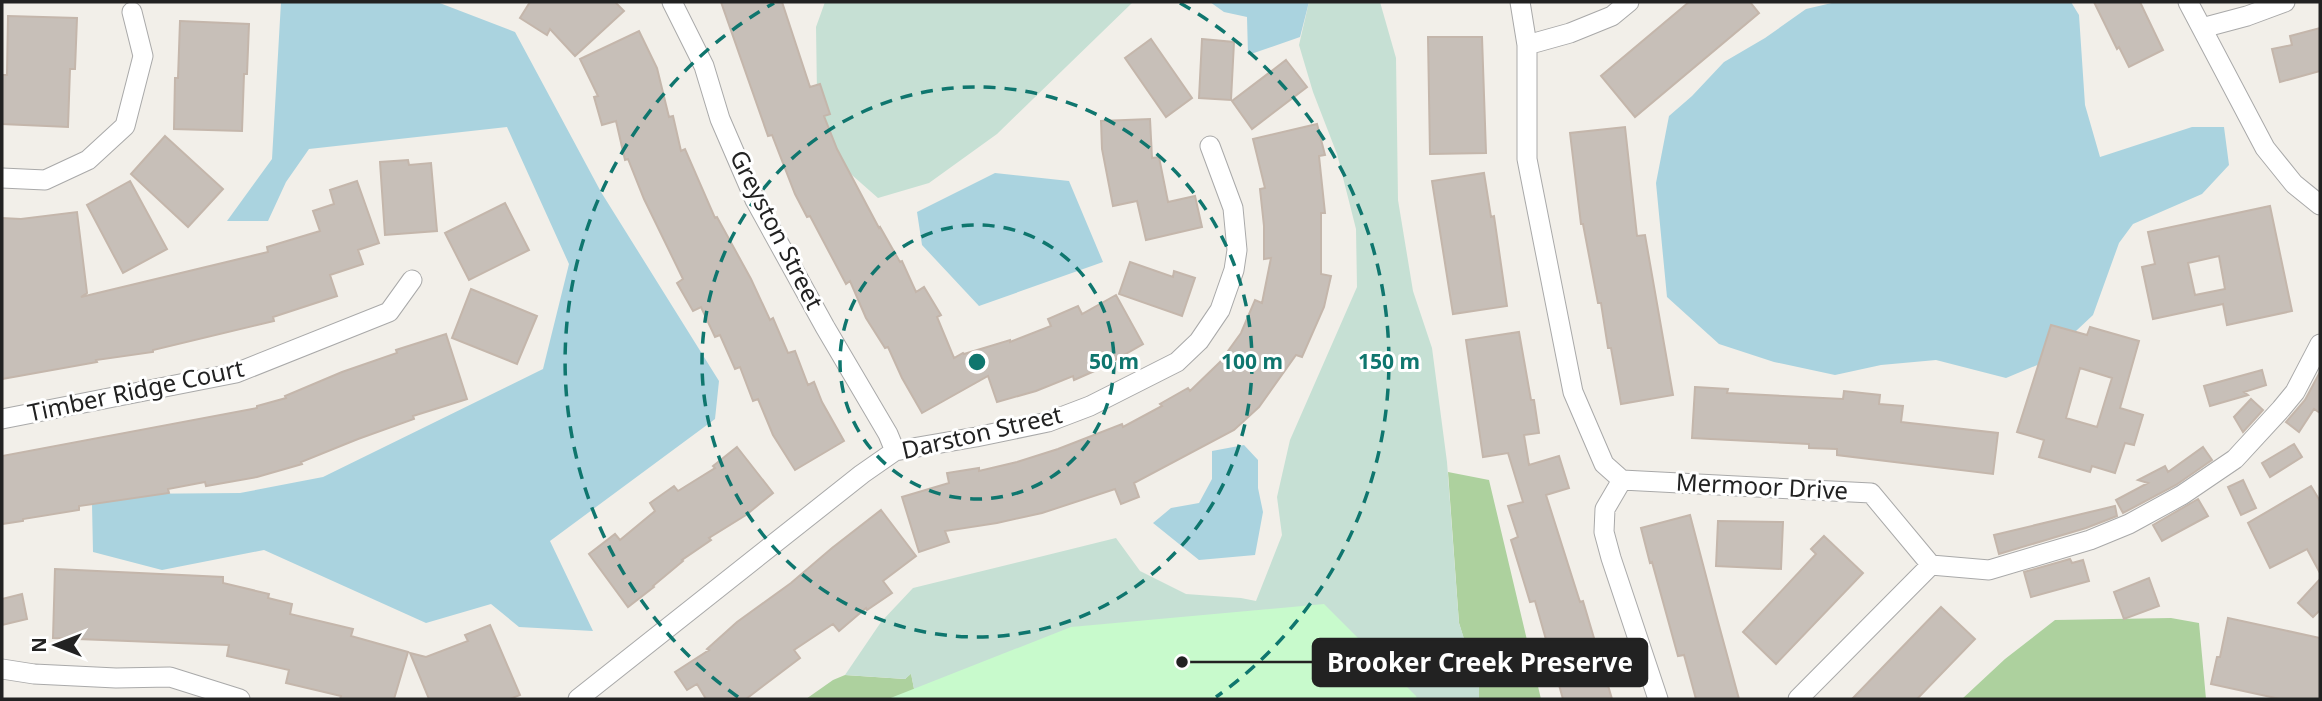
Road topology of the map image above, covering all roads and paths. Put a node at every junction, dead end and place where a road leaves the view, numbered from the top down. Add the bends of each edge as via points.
1 (672, 2) edge
2 (1520, 2) edge
3 (1629, 2) edge
4 (2188, 2) edge
5 (2285, 2) edge
6 (132, 12) dead end
7 (2202, 28) junction
8 (1527, 45) junction
9 (1210, 146) dead end
10 (2, 178) edge
11 (2320, 205) edge
12 (412, 280) dead end
13 (2320, 344) edge
14 (2, 419) edge
15 (895, 451) junction
16 (1622, 480) junction
17 (1931, 565) junction
18 (2, 669) edge
19 (240, 699) edge
20 (578, 699) edge
21 (1658, 699) edge
22 (1798, 699) edge

1 - 15 street, Greyston Street via 704,66 720,119 755,200
2 - 8 street
3 - 8 street via 1612,16
4 - 7 street
5 - 7 street
6 - 10 street via 143,56 125,126 88,160 46,180
7 - 11 street via 2264,148 2294,184
8 - 16 street via 1528,159 1573,392 1605,464
9 - 15 street, Darston Street via 1233,208 1237,250 1220,310 1199,341 1177,362 1048,422
12 - 14 street, Timber Ridge Court via 389,312 236,373
13 - 17 street via 2281,410 2235,458 2182,495 2090,540 1989,570
15 - 20 street, Darston Street
16 - 17 street, Mermoor Drive via 1871,493
16 - 21 street via 1605,509 1604,533
17 - 22 street
18 - 19 street via 116,678 170,677

